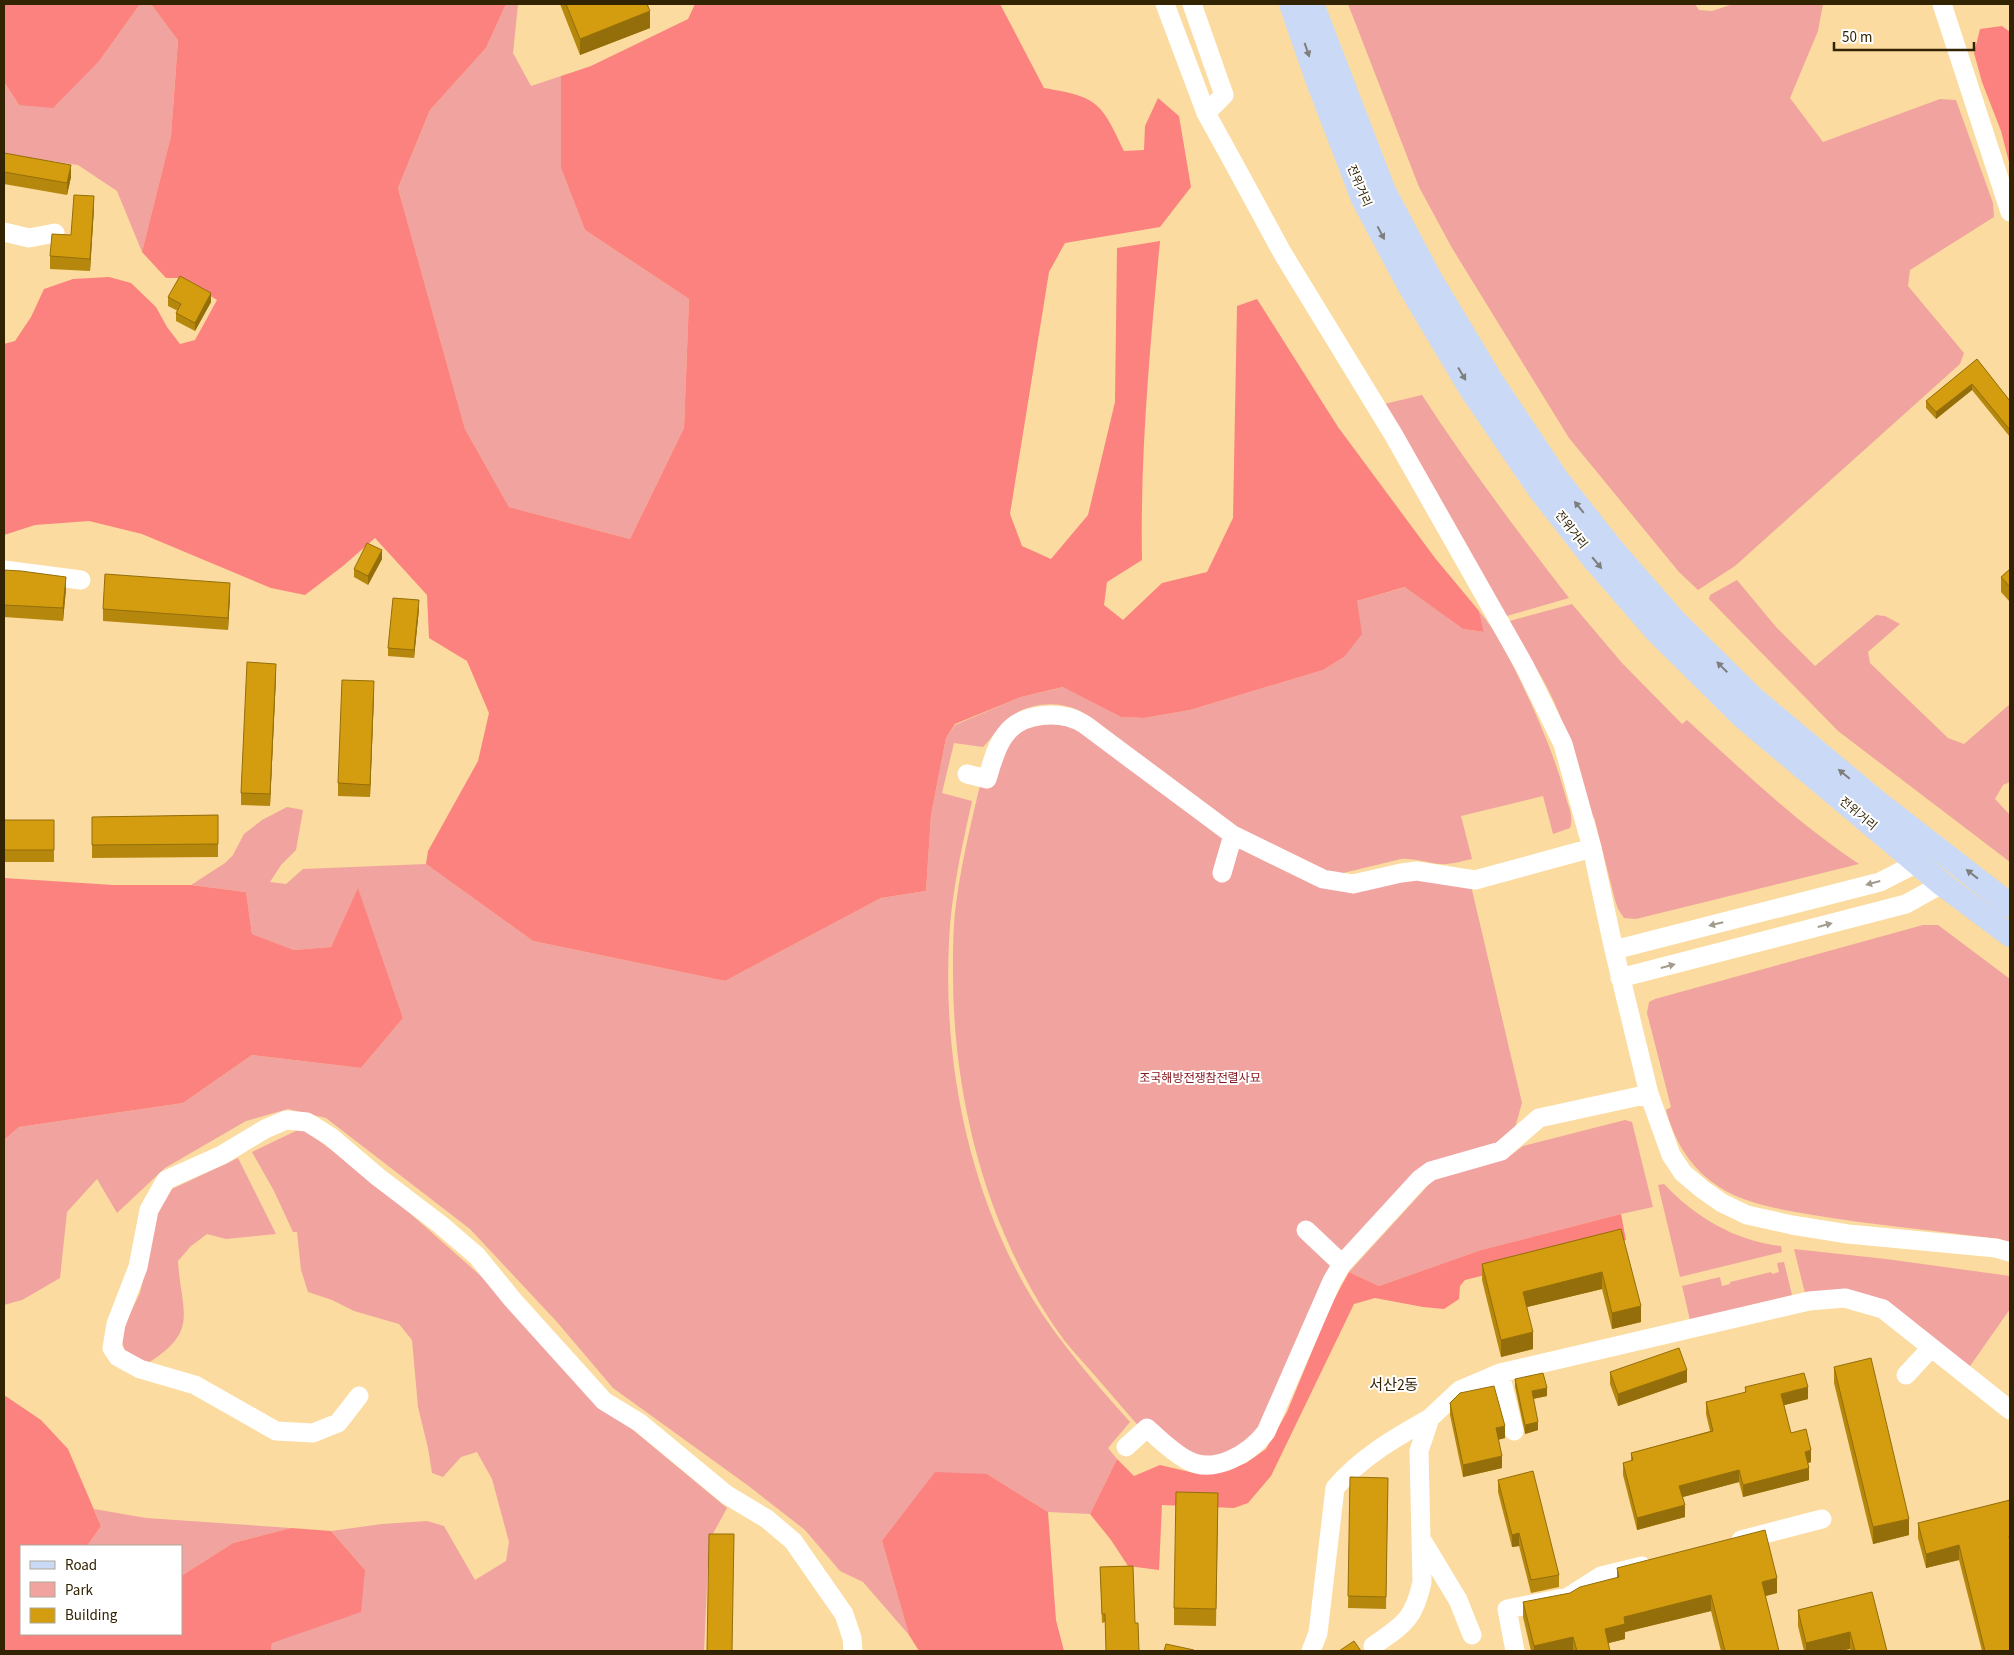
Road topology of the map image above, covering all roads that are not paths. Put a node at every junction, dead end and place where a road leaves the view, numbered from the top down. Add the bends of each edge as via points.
1 (1165, 4) edge
2 (1192, 4) edge
3 (1292, 4) edge
4 (1312, 4) edge
5 (1942, 4) edge
6 (1206, 113) junction
7 (2010, 212) edge
8 (4, 232) edge
9 (55, 233) edge
10 (4, 570) edge
11 (81, 580) dead end
12 (967, 774) dead end
13 (1233, 835) junction
14 (1592, 848) junction
15 (1917, 863) junction
16 (1222, 873) dead end
17 (1942, 884) junction
18 (2010, 904) edge
19 (2010, 935) edge
20 (1614, 950) junction
21 (1620, 978) junction
22 (1649, 1094) junction
23 (1306, 1230) dead end
24 (2010, 1252) edge
25 (1342, 1264) junction
26 (1931, 1348) junction
27 (1500, 1374) junction
28 (1906, 1375) dead end
29 (359, 1396) dead end
30 (2010, 1410) edge
31 (1430, 1418) junction
32 (1514, 1431) dead end
33 (1126, 1447) dead end
34 (1822, 1519) dead end
35 (1422, 1541) junction
36 (1726, 1544) edge
37 (1659, 1561) edge
38 (1472, 1635) dead end
39 (1374, 1646) dead end
40 (853, 1651) edge
41 (1311, 1651) edge
42 (1514, 1651) edge

1 - 6 street
2 - 6 street via 1224,95
3 -> 15 main road, 전위거리 via 1363,199 1410,287 1472,390 1539,489 1656,631 1743,717
18 -> 4 main road, 전위거리 via 1876,801 1754,699 1673,618 1556,479 1430,280 1384,191
5 - 7 street
6 - 14 street via 1284,254 1393,434 1524,665 1563,744
8 - 9 street via 29,238
10 - 11 street
12 - 13 street via 987,779 996,749 1014,725 1037,716 1067,717 1084,724
13 - 14 street via 1323,879 1353,884 1417,871 1475,880
13 - 16 street
14 - 20 street
15 - 17 main road, 전위거리
15 -> 20 street via 1880,882
17 - 19 main road, 전위거리
21 -> 17 street via 1906,904
20 - 21 street
21 - 22 street
22 - 24 street via 1671,1155 1684,1173 1722,1203 1747,1215 1848,1234
22 - 25 street via 1539,1118 1501,1151 1431,1171
23 - 25 street
25 - 33 street via 1266,1432 1258,1442 1228,1460 1203,1465 1188,1461 1147,1428
26 - 27 street via 1883,1310 1845,1298 1809,1300
26 - 28 street
26 - 30 street
27 - 31 street via 1460,1390
27 - 32 street
29 - 40 street via 338,1423 313,1433 276,1431 195,1384 140,1369 118,1357 112,1348 116,1324 138,1267 149,1210 166,1180 222,1155 286,1120 307,1122 331,1137 477,1256 604,1400 640,1423 727,1495 793,1540 844,1614
31 - 35 street via 1419,1451
31 - 41 street via 1386,1443 1348,1473 1335,1488 1318,1633
34 - 36 street
35 - 38 street via 1458,1600
35 - 39 street via 1422,1582 1418,1602 1404,1624
37 - 42 street via 1601,1576 1568,1597 1507,1608

